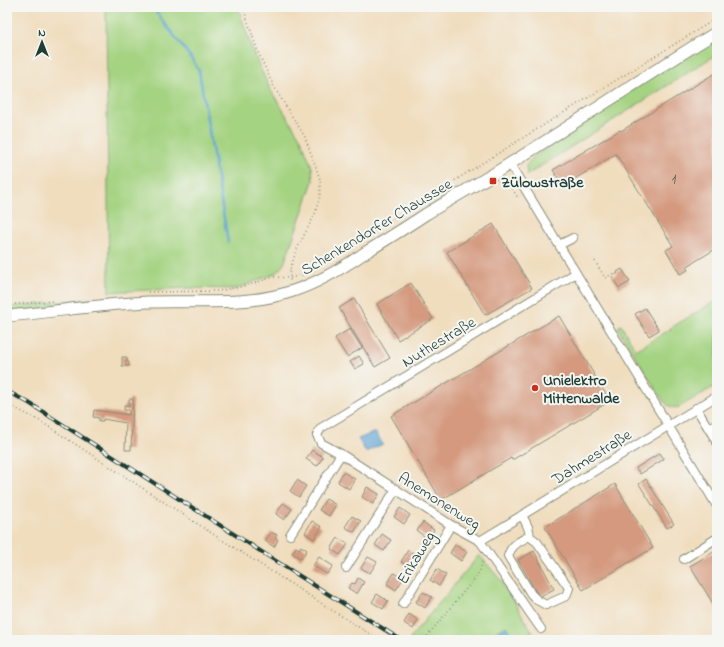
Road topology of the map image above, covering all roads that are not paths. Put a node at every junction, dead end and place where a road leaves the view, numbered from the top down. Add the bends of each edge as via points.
1 (717, 32) edge
2 (510, 164) junction
3 (573, 238) dead end
4 (559, 245) junction
5 (576, 273) junction
6 (7, 316) edge
7 (717, 396) edge
8 (696, 408) junction
9 (717, 423) edge
10 (669, 425) junction
11 (709, 428) junction
12 (317, 435) joint
13 (717, 442) edge
14 (341, 454) junction
15 (396, 489) junction
16 (717, 506) edge
17 (522, 515) junction
18 (451, 525) junction
19 (290, 535) dead end
20 (529, 536) junction
21 (717, 538) edge
22 (480, 541) junction
23 (684, 559) dead end
24 (346, 568) dead end
25 (403, 604) dead end
26 (541, 629) dead end

1 - 2 main road, Schenkendorfer Chaussee
2 - 4 street
2 - 6 main road, Schenkendorfer Chaussee via 339,269 292,292 238,302 131,303
3 - 4 street
4 - 5 street
5 - 10 street
5 - 12 street, Nuthestraße via 321,428
7 - 8 street, Dahmestraße
8 - 10 street, Dahmestraße
8 - 11 street
9 - 11 street
10 - 16 street
10 - 17 street, Dahmestraße
11 - 13 street
12 - 14 street, Anemonenweg via 321,443
14 - 15 street, Anemonenweg
14 - 19 street
15 - 18 street, Anemonenweg
15 - 24 street
17 - 20 street
17 - 22 street, Dahmestraße
18 - 22 street, Anemonenweg
18 - 25 street, Erikaweg
20 - 20 street via 515,544 508,556 531,594 546,605 566,596 569,588 537,542
21 - 23 street
22 - 26 street, Anemonenweg

